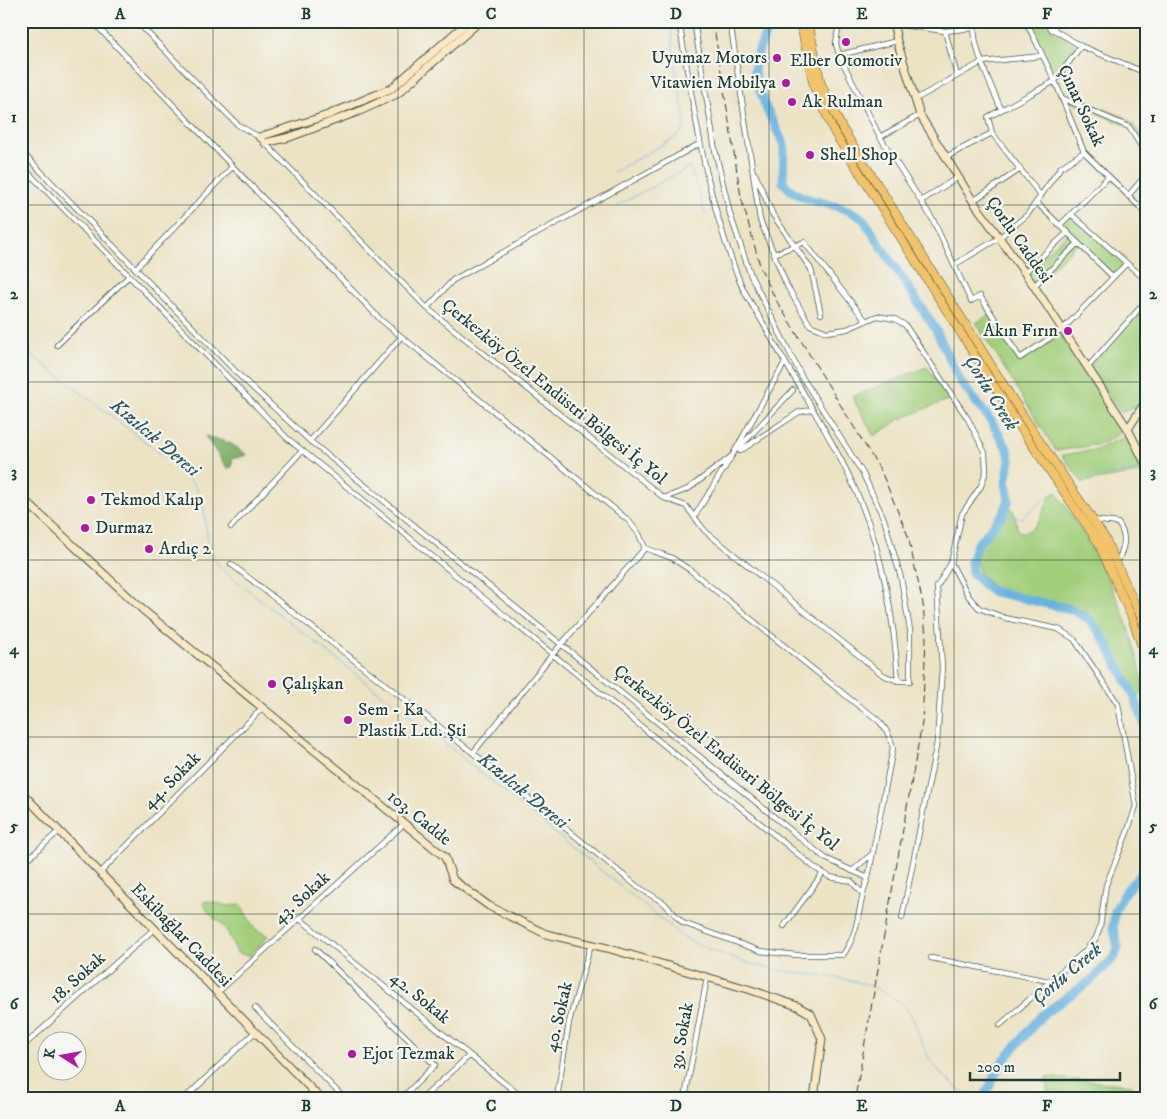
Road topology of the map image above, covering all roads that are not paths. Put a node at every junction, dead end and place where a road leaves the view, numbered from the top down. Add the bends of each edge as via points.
1 (92, 21) edge
2 (136, 21) edge
3 (469, 21) edge
4 (480, 21) edge
5 (679, 21) edge
6 (694, 21) edge
7 (730, 21) edge
8 (800, 21) edge
9 (808, 21) edge
10 (839, 21) edge
11 (932, 21) edge
12 (975, 21) edge
13 (1026, 21) edge
14 (1040, 21) edge
15 (1059, 21) edge
16 (1142, 21) edge
17 (894, 23) edge
18 (1146, 23) edge
19 (973, 28) junction
20 (930, 29) junction
21 (1052, 30) junction
22 (945, 31) junction
23 (897, 41) junction
24 (1081, 46) junction
25 (839, 55) junction
26 (1041, 56) junction
27 (982, 62) junction
28 (1146, 73) edge
29 (957, 76) junction
30 (1055, 81) junction
31 (1062, 98) junction
32 (914, 100) junction
33 (1001, 109) junction
34 (920, 115) junction
35 (992, 133) junction
36 (880, 137) junction
37 (262, 140) junction
38 (699, 144) junction
39 (21, 150) edge
40 (1084, 152) junction
41 (1146, 154) edge
42 (946, 157) junction
43 (21, 165) edge
44 (232, 167) junction
45 (752, 168) junction
46 (1019, 170) junction
47 (1146, 175) edge
48 (958, 177) junction
49 (1108, 177) junction
50 (1041, 196) junction
51 (1128, 196) junction
52 (921, 201) junction
53 (973, 201) junction
54 (1036, 202) junction
55 (1146, 213) edge
56 (1071, 214) junction
57 (1060, 225) junction
58 (1068, 232) junction
59 (999, 238) junction
60 (1078, 243) junction
61 (795, 246) junction
62 (774, 254) junction
63 (1126, 264) junction
64 (954, 265) junction
65 (136, 268) junction
66 (1025, 272) junction
67 (129, 276) junction
68 (1113, 277) junction
69 (1146, 280) edge
70 (1034, 286) junction
71 (1146, 301) edge
72 (427, 308) junction
73 (821, 314) dead end
74 (866, 321) junction
75 (1062, 330) junction
76 (401, 337) junction
77 (57, 345) dead end
78 (785, 362) junction
79 (1087, 368) junction
80 (793, 390) dead end
81 (1146, 401) edge
82 (811, 410) junction
83 (1128, 429) junction
84 (310, 441) junction
85 (302, 451) junction
86 (732, 456) junction
87 (1144, 461) edge
88 (21, 497) edge
89 (664, 498) junction
90 (694, 517) junction
91 (1094, 520) junction
92 (231, 527) dead end
93 (645, 548) junction
94 (951, 563) junction
95 (1117, 563) junction
96 (230, 564) dead end
97 (1146, 628) edge
98 (562, 645) junction
99 (552, 655) junction
100 (1146, 659) edge
101 (898, 682) junction
102 (263, 707) junction
103 (473, 753) junction
104 (21, 792) edge
105 (405, 822) junction
106 (59, 831) junction
107 (872, 853) junction
108 (21, 865) edge
109 (852, 871) junction
110 (100, 873) junction
111 (823, 873) junction
112 (868, 878) junction
113 (862, 893) junction
114 (902, 918) dead end
115 (300, 919) junction
116 (784, 926) dead end
117 (154, 929) junction
118 (591, 944) junction
119 (314, 949) dead end
120 (930, 958) dead end
121 (706, 978) junction
122 (1049, 981) junction
123 (217, 993) junction
124 (255, 1008) dead end
125 (1000, 1025) dead end
126 (256, 1031) junction
127 (21, 1048) edge
128 (469, 1056) junction
129 (185, 1098) edge
130 (320, 1098) edge
131 (344, 1098) edge
132 (402, 1098) edge
133 (423, 1098) edge
134 (523, 1098) edge
135 (557, 1098) edge
136 (685, 1098) edge
137 (814, 1098) edge

1 - 44 street
2 - 37 street, Çerkezköy Özel Endüstri Bölgesi İç Yol via 238,124
3 - 37 street via 392,88
4 - 37 street via 397,94 290,137
5 - 38 street
6 - 101 street via 715,150 730,214 751,276 802,377 862,472 884,519 901,578 910,630 910,681
7 - 45 street
8 - 100 main road via 814,87 834,132 1020,427 1098,542 1132,618
9 - 91 main road via 822,84 842,128 1027,422
10 - 25 street via 836,44
11 - 20 street
12 - 19 street
13 - 26 street, Çınar Sokak
14 - 21 street
15 - 21 street
16 - 18 street
17 - 20 street
17 - 23 street, Çorlu Caddesi
19 - 22 street
19 - 27 street
20 - 22 street
21 - 24 street
22 - 29 street
23 - 25 street
23 - 32 street, Çorlu Caddesi
24 - 28 street
24 - 30 street
25 - 36 street
26 - 27 street
26 - 30 street, Çınar Sokak
27 - 29 street
27 - 33 street
29 - 32 street
30 - 31 street, Çınar Sokak
30 - 33 street
31 - 40 street, Çınar Sokak
31 - 41 street via 1128,127
32 - 34 street, Çorlu Caddesi
33 - 35 street via 988,117
34 - 36 street
34 - 42 street, Çorlu Caddesi
35 - 42 street
35 - 46 street
36 - 52 street
37 - 72 street, Çerkezköy Özel Endüstri Bölgesi İç Yol
38 - 72 street, Çerkezköy Özel Endüstri Bölgesi İç Yol via 453,280
38 - 78 street via 716,217 741,284
39 - 65 street, Çerkezköy Özel Endüstri Bölgesi İç Yol
40 - 49 street, Çınar Sokak
40 - 50 street via 1061,167
42 - 48 street, Çorlu Caddesi
43 - 67 street, Çerkezköy Özel Endüstri Bölgesi İç Yol
44 - 65 street
44 - 76 street
45 - 61 street via 773,214
45 - 62 street via 760,220
46 - 50 street
46 - 53 street
47 - 51 street
48 - 52 street
48 - 53 street, Çorlu Caddesi
49 - 51 street, Çınar Sokak
49 - 56 street
50 - 54 street
51 - 55 street, Çınar Sokak
52 - 64 street
53 - 59 street, Çorlu Caddesi
54 - 57 street
54 - 59 street
56 - 57 street
56 - 63 street
57 - 58 street
58 - 60 street
58 - 66 street
59 - 64 street
59 - 66 street, Çorlu Caddesi
60 - 68 street
60 - 70 street
61 - 62 street
61 - 73 street via 811,269
61 - 74 street via 804,242
62 - 74 street via 787,286 810,325 827,332 848,329
63 - 68 street
63 - 69 street
64 - 75 street via 971,301 980,296 1020,358
65 - 84 street, Çerkezköy Özel Endüstri Bölgesi İç Yol via 242,377
66 - 70 street, Çorlu Caddesi
67 - 77 street
67 - 85 street, Çerkezköy Özel Endüstri Bölgesi İç Yol
68 - 75 street
70 - 75 street, Çorlu Caddesi
71 - 79 street
72 - 89 street, Çerkezköy Özel Endüstri Bölgesi İç Yol
74 - 94 street via 877,316 905,324 968,419 985,453 986,471 981,486 962,514
75 - 79 street, Çorlu Caddesi
76 - 84 street
76 - 93 street via 628,520
78 - 82 street
78 - 86 street
79 - 83 street, Çorlu Caddesi
80 - 86 street
81 - 83 street
82 - 86 street via 799,412
82 - 101 street via 851,480 874,539 895,630
83 - 87 street, Çorlu Caddesi
84 - 98 street, Çerkezköy Özel Endüstri Bölgesi İç Yol
85 - 92 street
85 - 99 street, Çerkezköy Özel Endüstri Bölgesi İç Yol
86 - 89 street via 688,489
86 - 90 street
88 - 102 street, 103. Cadde via 143,610
89 - 90 street, Çerkezköy Özel Endüstri Bölgesi İç Yol via 686,506
90 - 101 street, Çerkezköy Özel Endüstri Bölgesi İç Yol via 705,531 795,605 884,675
91 - 95 main road
91 - 95 street via 1118,523 1122,528 1126,545
93 - 98 street
93 - 107 street via 672,558 690,570 879,719 890,734 893,748
94 - 114 street via 937,586 942,668 937,742
94 - 122 street via 968,597 979,608 1005,618 1058,629 1074,639 1118,704 1136,806 1106,885 1096,938
95 - 97 main road
96 - 103 street
98 - 99 street
98 - 109 street, Çerkezköy Özel Endüstri Bölgesi İç Yol via 825,858
99 - 103 street
99 - 111 street, Çerkezköy Özel Endüstri Bölgesi İç Yol
102 - 105 street, 103. Cadde via 375,801
102 - 110 street, 44. Sokak
103 - 113 street via 638,887 664,903 683,923 760,951 796,956 843,955 858,925
104 - 106 street, Eskibağlar Caddesi
105 - 115 street, 43. Sokak
105 - 118 street, 103. Cadde via 445,857 453,880 489,906 546,934
106 - 108 street
106 - 110 street, Eskibağlar Caddesi
107 - 109 street
107 - 112 street
109 - 112 street, Çerkezköy Özel Endüstri Bölgesi İç Yol
110 - 117 street, Eskibağlar Caddesi
111 - 113 street, Çerkezköy Özel Endüstri Bölgesi İç Yol via 851,881
111 - 116 street, Çerkezköy Özel Endüstri Bölgesi İç Yol
112 - 113 street
115 - 123 street, 43. Sokak
115 - 128 street, 42. Sokak
117 - 123 street, Eskibağlar Caddesi
117 - 127 street, 18. Sokak
118 - 121 street, 103. Cadde
118 - 135 street, 40. Sokak via 569,1022
119 - 132 street via 434,1066
120 - 122 street
121 - 136 street, 39. Sokak
121 - 137 street, 103. Cadde via 752,990 811,1014 822,1039
122 - 125 street
123 - 126 street, Eskibağlar Caddesi
124 - 131 street
126 - 129 street
126 - 130 street, Eskibağlar Caddesi
128 - 133 street
128 - 134 street, 42. Sokak

